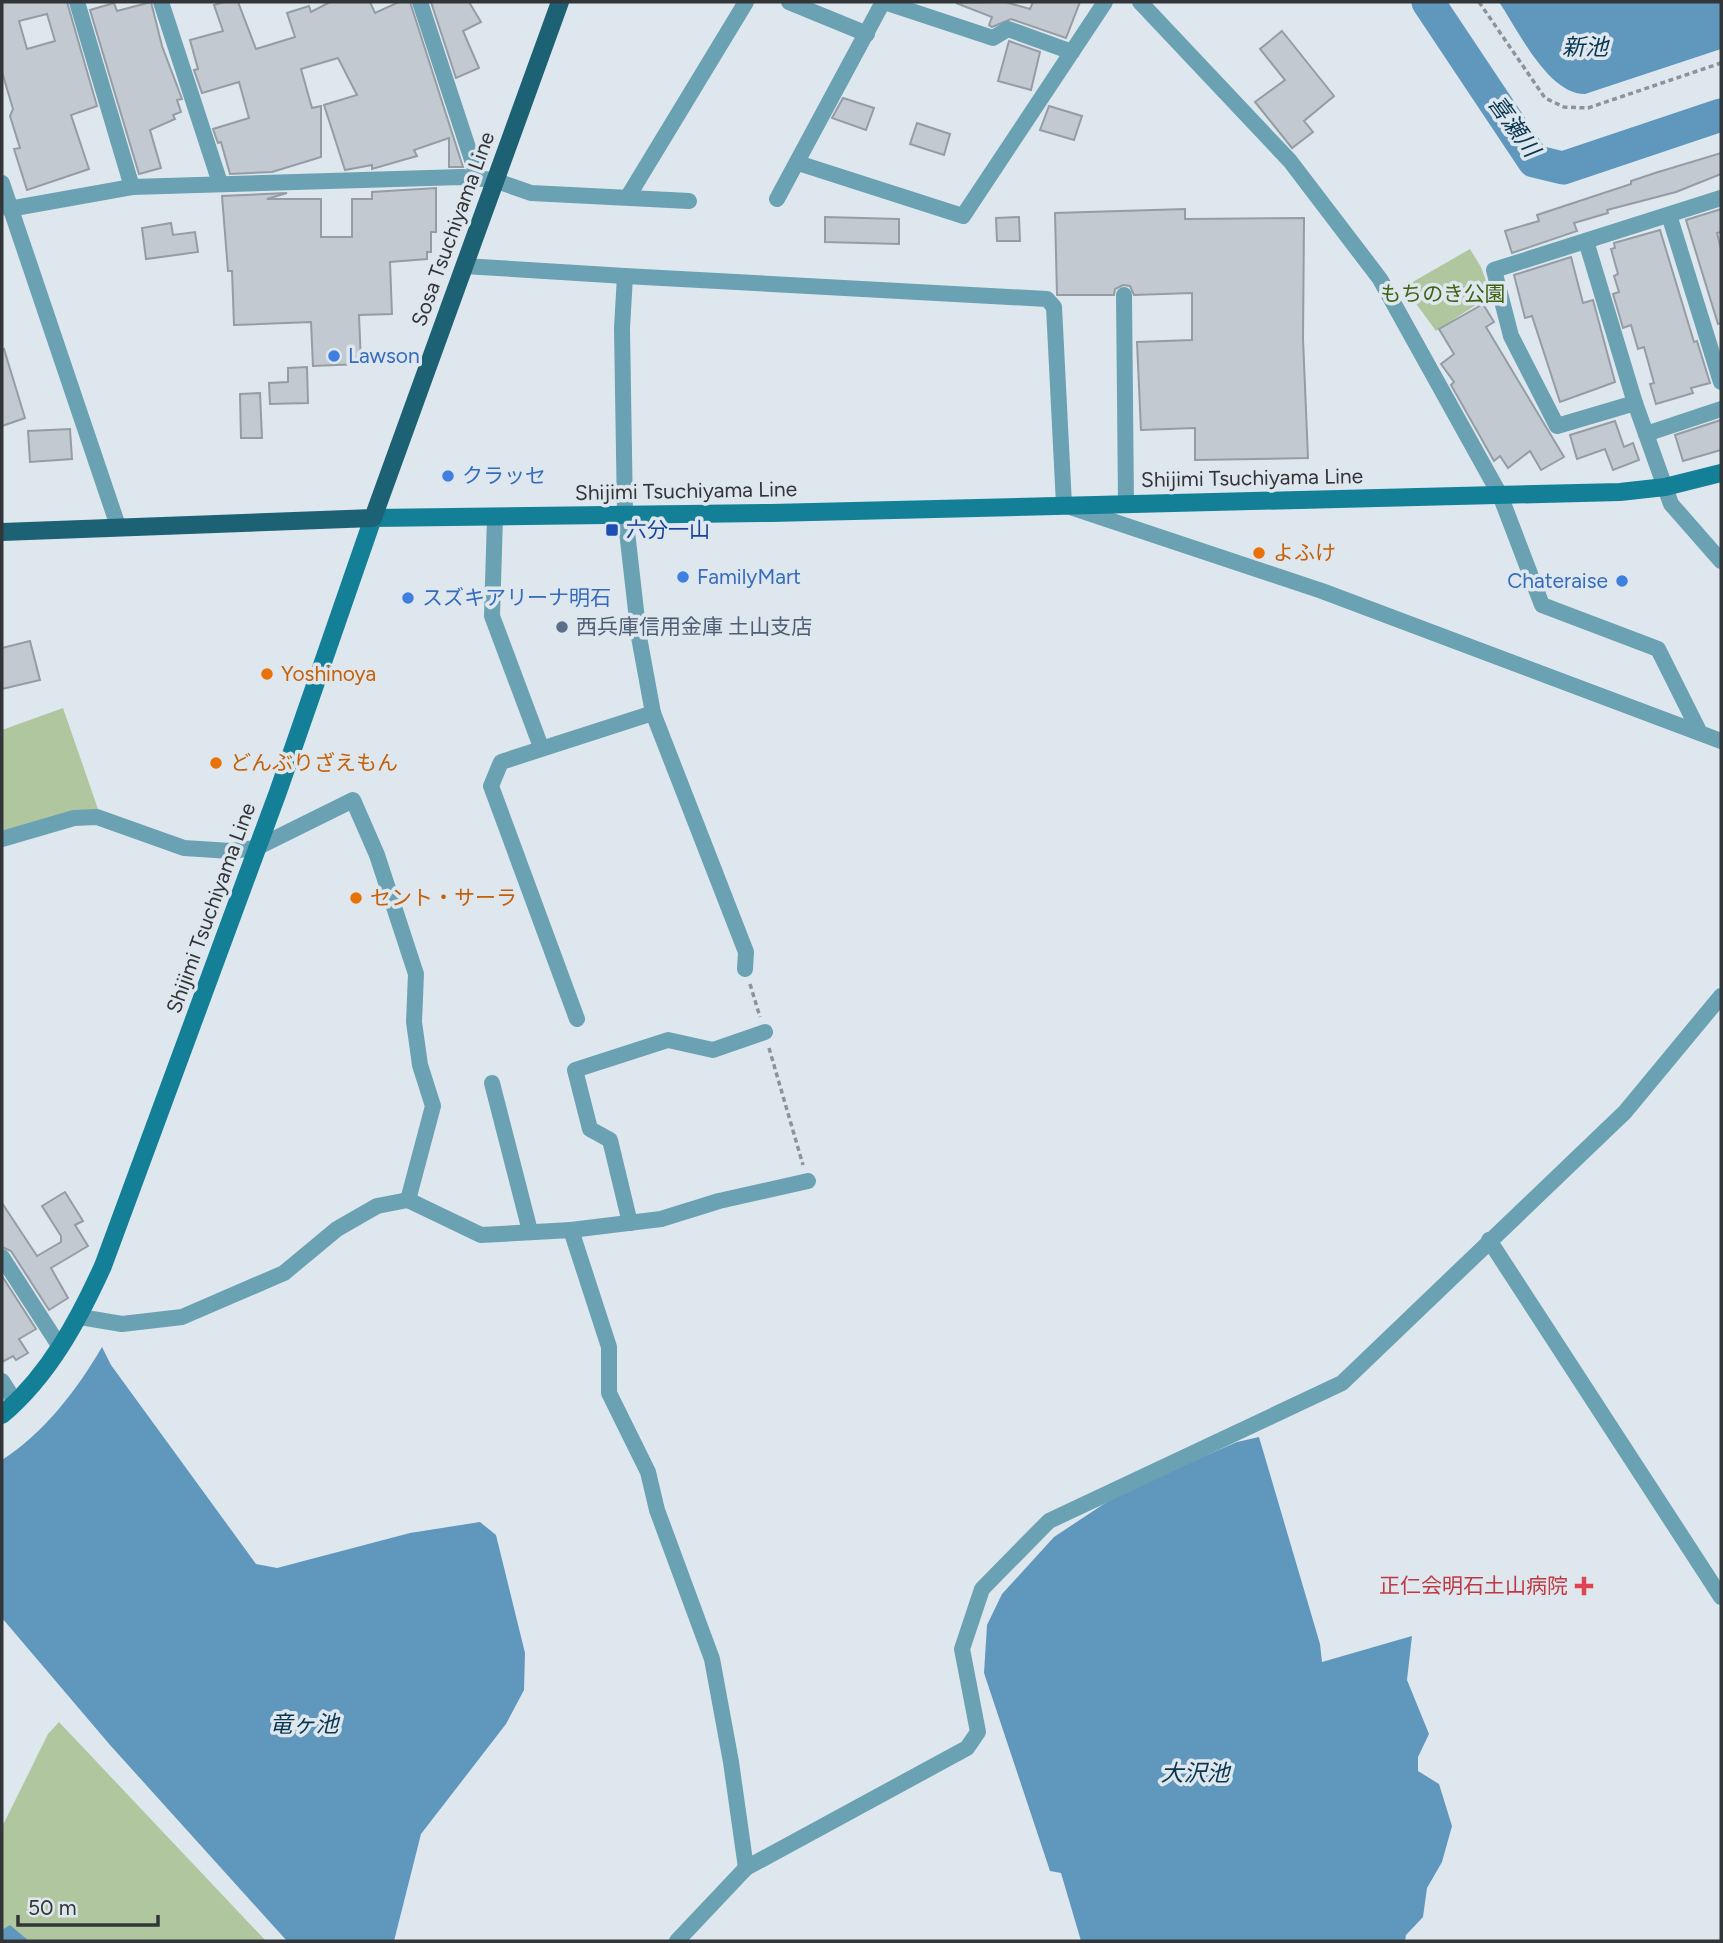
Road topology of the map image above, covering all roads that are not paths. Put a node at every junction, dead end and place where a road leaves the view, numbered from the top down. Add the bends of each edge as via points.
1 (77, 2) edge
2 (162, 2) edge
3 (420, 2) edge
4 (560, 2) edge
5 (746, 2) edge
6 (789, 2) edge
7 (883, 2) edge
8 (1105, 2) edge
9 (1140, 2) edge
10 (867, 34) junction
11 (1072, 52) junction
12 (188, 84) junction
13 (171, 89) dead end
14 (798, 163) junction
15 (486, 179) junction
16 (2, 183) edge
17 (219, 183) junction
18 (132, 187) junction
19 (629, 195) junction
20 (1721, 198) edge
21 (777, 200) dead end
22 (689, 201) dead end
23 (9, 209) junction
24 (1669, 215) junction
25 (1586, 241) junction
26 (464, 266) junction
27 (625, 276) junction
28 (1124, 295) dead end
29 (1721, 382) edge
30 (1635, 403) junction
31 (1721, 410) edge
32 (1646, 434) junction
33 (1721, 473) edge
34 (1665, 487) junction
35 (1500, 495) junction
36 (1126, 504) junction
37 (1064, 505) junction
38 (625, 514) junction
39 (495, 517) junction
40 (373, 518) junction
41 (118, 526) junction
42 (2, 531) edge
43 (1721, 561) edge
44 (653, 713) junction
45 (1700, 733) junction
46 (1721, 741) edge
47 (541, 747) junction
48 (2, 839) edge
49 (256, 848) junction
50 (745, 969) road end
51 (1721, 996) edge
52 (577, 1019) dead end
53 (765, 1032) road end
54 (492, 1083) dead end
55 (808, 1181) road end
56 (408, 1200) junction
57 (630, 1223) junction
58 (571, 1230) junction
59 (530, 1231) junction
60 (1489, 1240) junction
61 (2, 1257) edge
62 (80, 1317) junction
63 (60, 1348) junction
64 (2, 1381) edge
65 (9, 1409) edge
66 (1721, 1597) edge
67 (746, 1868) junction
68 (677, 1941) edge

1 - 18 street
2 - 12 street
3 - 15 street
4 - 15 main road, Sosa Tsuchiyama Line
5 - 19 street
6 - 10 street
7 - 10 street
7 - 11 street via 953,17 993,38 1008,29
8 - 11 street
9 - 35 street via 1290,161 1380,279
10 - 14 street
11 - 14 street via 963,216
12 - 13 street
12 - 17 street
14 - 21 street
15 - 17 street
15 - 19 street via 531,193
15 - 26 main road, Sosa Tsuchiyama Line
16 - 23 street
17 - 18 street
18 - 23 street
19 - 22 street
20 - 24 street
23 - 41 street
24 - 25 street
24 - 29 street
25 - 30 street
25 - 30 street via 1494,270 1511,336 1557,426
26 - 27 street
26 - 40 main road, Sosa Tsuchiyama Line
27 - 37 street via 1047,299 1054,307
27 - 38 street
28 - 36 street
30 - 32 street
31 - 32 street
32 - 34 street
33 - 34 main road, Shijimi Tsuchiyama Line
34 - 35 main road, Shijimi Tsuchiyama Line
34 - 43 street via 1671,504
35 - 36 main road, Shijimi Tsuchiyama Line
35 - 45 street via 1542,605 1658,649
36 - 37 main road, Shijimi Tsuchiyama Line
37 - 38 main road, Shijimi Tsuchiyama Line
37 - 45 street via 1322,591
38 - 39 main road, Shijimi Tsuchiyama Line
38 - 44 street
39 - 40 main road, Shijimi Tsuchiyama Line
39 - 47 street via 492,616
40 - 41 main road
40 - 49 main road, Shijimi Tsuchiyama Line
41 - 42 main road
44 - 47 street
44 - 50 street via 746,952
45 - 46 street
47 - 52 street via 501,762 491,786
48 - 49 street via 74,818 97,817 184,848
49 - 56 street via 353,800 377,855 416,974 414,1022 420,1065 433,1106
49 - 62 main road, Shijimi Tsuchiyama Line
51 - 60 street via 1625,1112
53 - 57 street via 713,1050 668,1040 575,1070 590,1129 610,1140
54 - 59 street
55 - 57 street
56 - 59 street via 481,1235
56 - 62 street via 377,1206 337,1229 284,1273 182,1317 122,1324
57 - 58 street
58 - 59 street
58 - 67 street via 609,1347 609,1394 648,1472 657,1510 712,1659
60 - 66 street
60 - 67 street via 1342,1383 1049,1521 982,1589 962,1649 978,1732 967,1748
61 - 63 street
62 - 63 main road, Shijimi Tsuchiyama Line
63 - 65 main road, Shijimi Tsuchiyama Line
64 - 65 street
67 - 68 street

